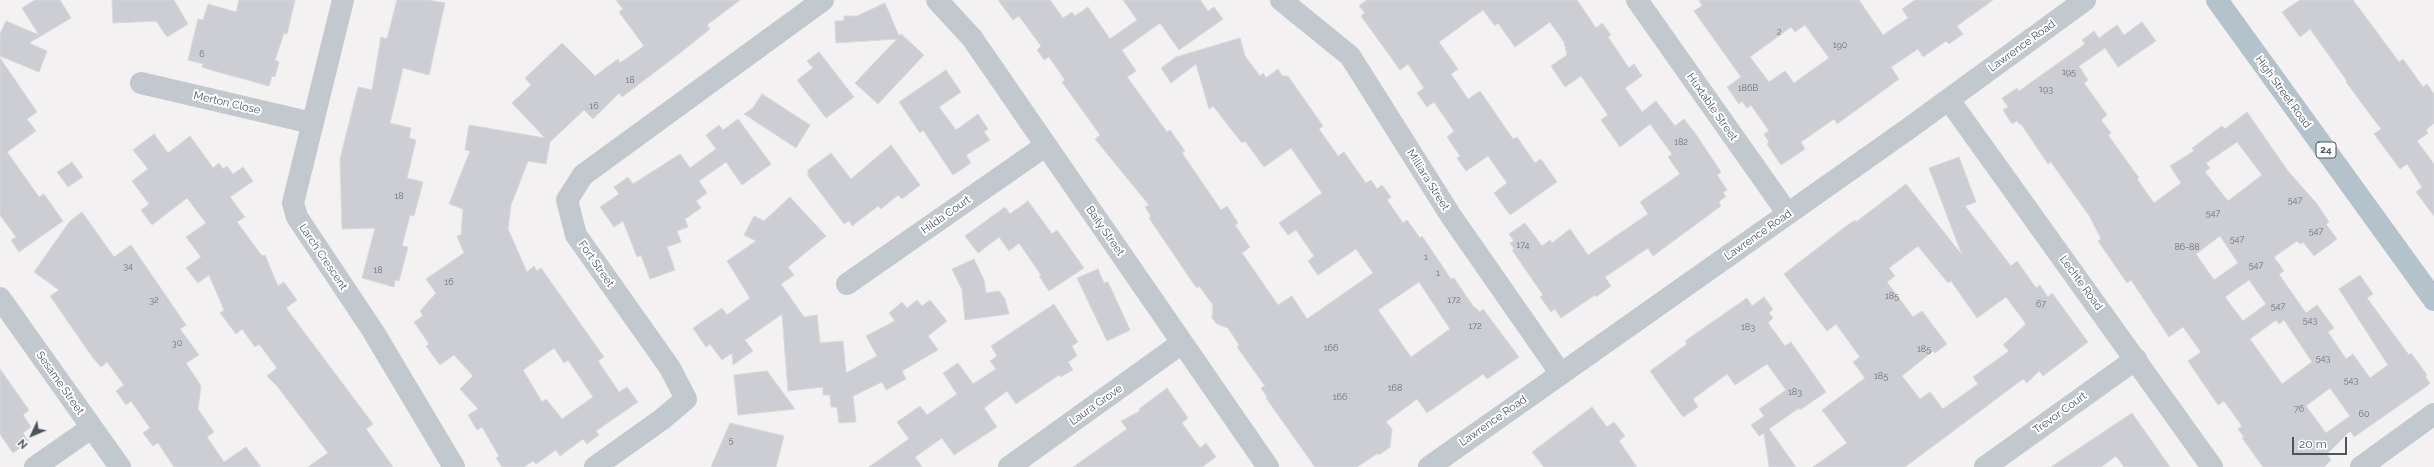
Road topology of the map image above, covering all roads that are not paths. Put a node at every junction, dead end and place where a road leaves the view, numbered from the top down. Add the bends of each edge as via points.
1 (343, 0) edge
2 (822, 0) edge
3 (937, 0) edge
4 (1281, 0) edge
5 (1636, 0) edge
6 (2085, 0) edge
7 (2217, 0) edge
8 (141, 83) dead end
9 (1949, 100) junction
10 (312, 123) junction
11 (1046, 146) junction
12 (1788, 214) junction
13 (847, 284) dead end
14 (0, 298) edge
15 (2434, 300) edge
16 (1182, 343) junction
17 (2136, 359) junction
18 (1561, 374) junction
19 (2434, 414) edge
20 (91, 428) junction
21 (35, 467) edge
22 (120, 467) edge
23 (454, 467) edge
24 (595, 467) edge
25 (1009, 467) edge
26 (1268, 467) edge
27 (1429, 467) edge
28 (1985, 467) edge
29 (2212, 467) edge
30 (2361, 467) edge

1 - 10 street, Larch Crescent
2 - 24 street, Fort Street via 583,175 567,200 576,235 670,368 686,399
3 - 11 street, Baily Street via 972,38
4 - 18 street, Milliara Street via 1350,56 1451,216
5 - 12 street, Huxtable Street
6 - 9 street, Lawrence Road
7 - 15 main road, High Street Road / 24
8 - 10 street, Merton Close
9 - 12 street, Lawrence Road
9 - 17 street, Lechte Road
10 - 23 street, Larch Crescent via 293,203 297,218 373,331
11 - 13 street, Hilda Court
11 - 16 street, Baily Street
12 - 18 street, Lawrence Road
14 - 20 street, Sesame Street
16 - 25 street, Laura Grove
16 - 26 street, Baily Street
17 - 28 street, Trevor Court
17 - 29 street, Lechte Road
18 - 27 street, Lawrence Road
19 - 30 street
20 - 21 street
20 - 22 street, Sesame Street

